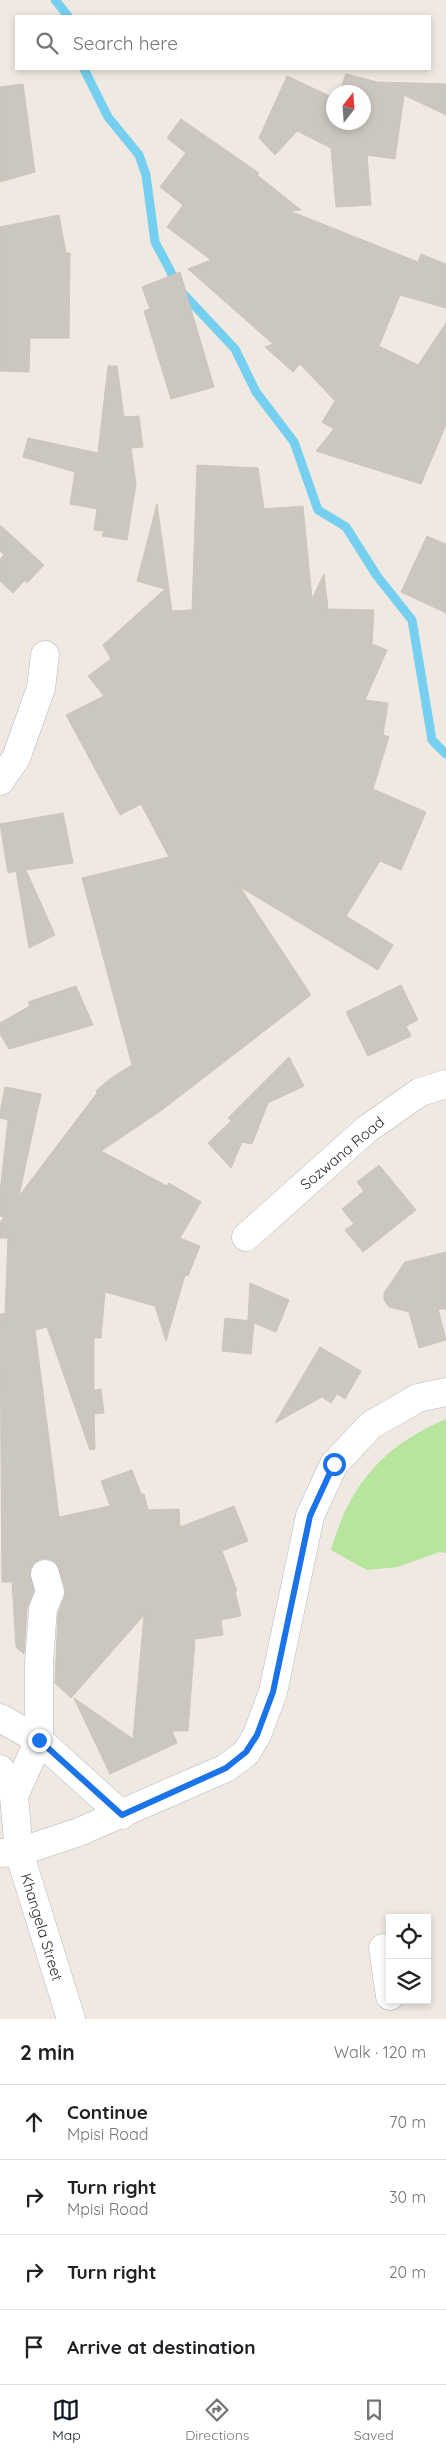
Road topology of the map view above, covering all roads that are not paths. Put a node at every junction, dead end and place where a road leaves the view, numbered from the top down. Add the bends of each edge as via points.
1 (44, 656) dead end
2 (0, 781) edge
3 (446, 1084) edge
4 (246, 1237) dead end
5 (446, 1392) edge
6 (45, 1574) dead end
7 (0, 1718) edge
8 (39, 1740) junction
9 (0, 1769) edge
10 (14, 1796) junction
11 (122, 1815) junction
12 (10, 1852) edge
13 (384, 1948) dead end
14 (386, 1964) edge
15 (391, 2004) edge
16 (71, 2019) edge
17 (393, 2019) edge

1 - 2 street via 41,688 16,758
3 - 4 street, Sozwana Road via 420,1092 367,1129
5 - 11 street via 418,1398 371,1425 334,1464 310,1516 273,1692 257,1735 246,1752 226,1768
6 - 8 street via 50,1592 43,1609 40,1644
7 - 8 street
8 - 10 street
8 - 11 street
9 - 10 street
10 - 12 street, Khangela Street
11 - 12 street via 79,1832
12 - 16 street, Khangela Street
13 - 14 street
15 - 17 street

